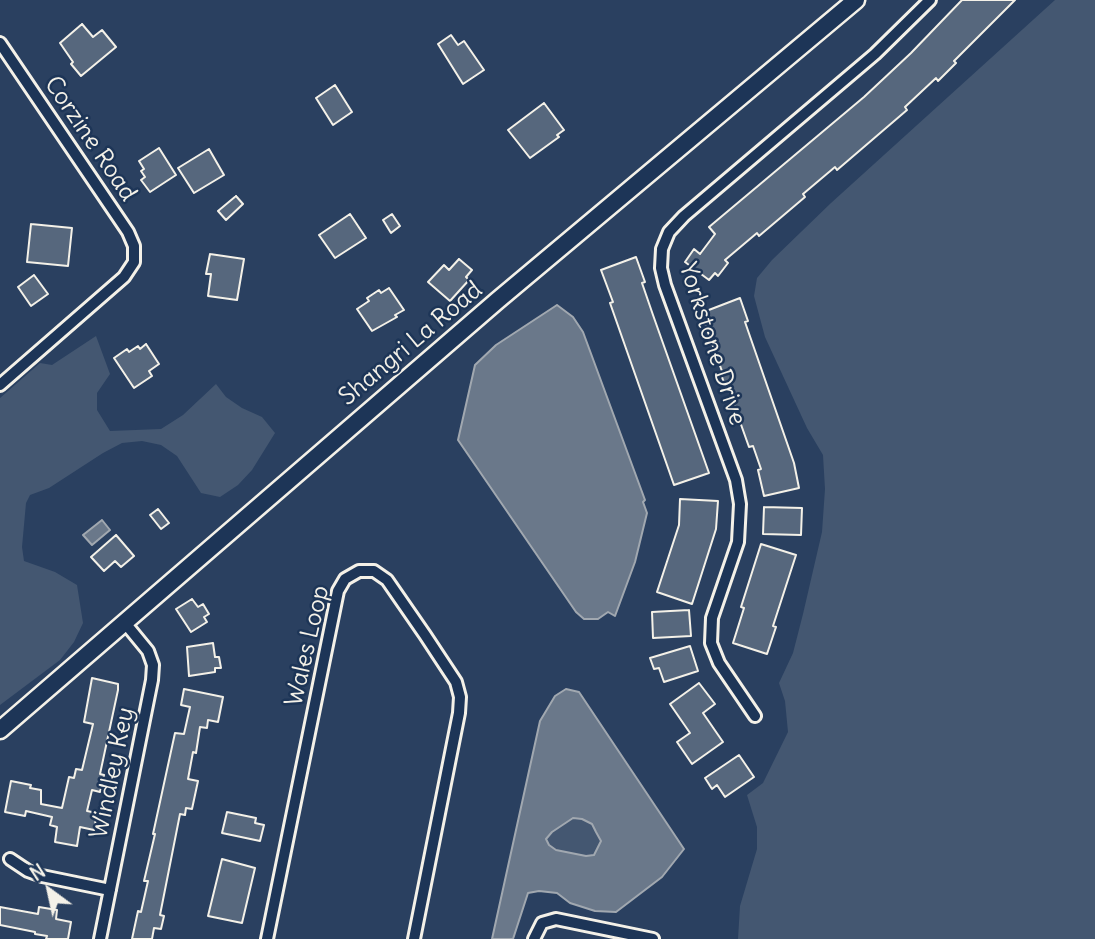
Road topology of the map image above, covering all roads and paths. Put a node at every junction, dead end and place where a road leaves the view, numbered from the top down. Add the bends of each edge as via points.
1 (856, 0) edge
2 (930, 0) edge
3 (0, 43) edge
4 (0, 385) edge
5 (125, 623) junction
6 (755, 716) dead end
7 (0, 730) edge
8 (10, 859) dead end
9 (110, 890) junction
10 (604, 934) edge
11 (100, 939) edge
12 (267, 939) edge
13 (414, 939) edge
14 (534, 939) edge
15 (653, 939) edge

1 - 5 street, Shangri La Road via 508,291
2 - 6 street, Yorkstone Drive via 875,54 684,216 669,232 662,249 665,285 736,480 740,504 738,542 712,618 711,643
3 - 4 street, Corzine Road via 134,247 134,262 124,277
5 - 7 street, Shangri La Road
5 - 9 street, Windley Key via 153,664
8 - 9 street via 42,876
9 - 11 street, Windley Key
10 - 14 street via 556,919 542,923
10 - 15 street
12 - 13 street, Wales Loop via 338,591 345,579 359,571 374,571 387,580 456,682 460,697

